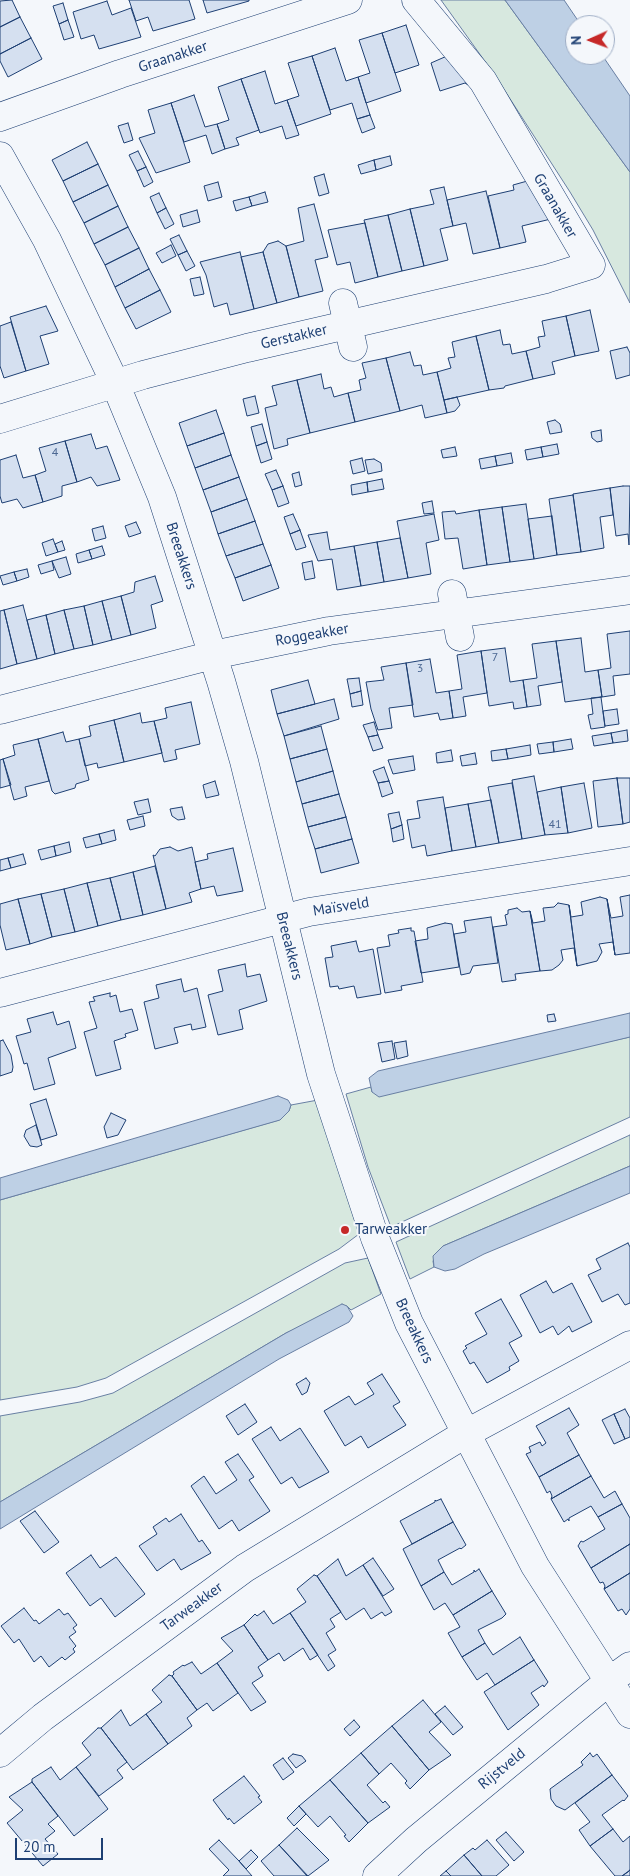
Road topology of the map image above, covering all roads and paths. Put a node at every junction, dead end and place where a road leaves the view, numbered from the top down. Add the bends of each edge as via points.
1 (348, 0) edge
2 (416, 0) edge
3 (0, 117) edge
4 (0, 156) edge
5 (591, 265) joint
6 (114, 383) junction
7 (0, 419) edge
8 (630, 590) edge
9 (214, 654) junction
10 (0, 710) edge
11 (630, 861) edge
12 (282, 918) junction
13 (0, 993) edge
14 (630, 1345) edge
15 (465, 1434) junction
16 (630, 1666) edge
17 (608, 1682) junction
18 (630, 1714) edge
19 (0, 1753) edge
20 (377, 1876) edge

1 - 3 street, Graanakker via 120,74
2 - 5 street, Graanakker via 483,81
4 - 6 street, Breeakkers via 47,240
5 - 6 street, Gerstakker via 546,279 247,348
6 - 7 street, Gerstakker
6 - 9 street, Breeakkers via 162,497
8 - 9 street, Roggeakker via 329,631
9 - 10 street, Roggeakker
9 - 12 street, Breeakkers
11 - 12 street, Maïsveld via 602,854
12 - 13 street, Maïsveld
12 - 15 street, Breeakkers via 322,1074 375,1238 409,1323
14 - 15 street, Tarweakker
15 - 17 street, Breeakkers via 534,1566
15 - 19 street, Tarweakker via 245,1568 43,1717
16 - 17 street, Rijstveld
17 - 18 street, Breeakkers
17 - 20 street, Rijstveld

